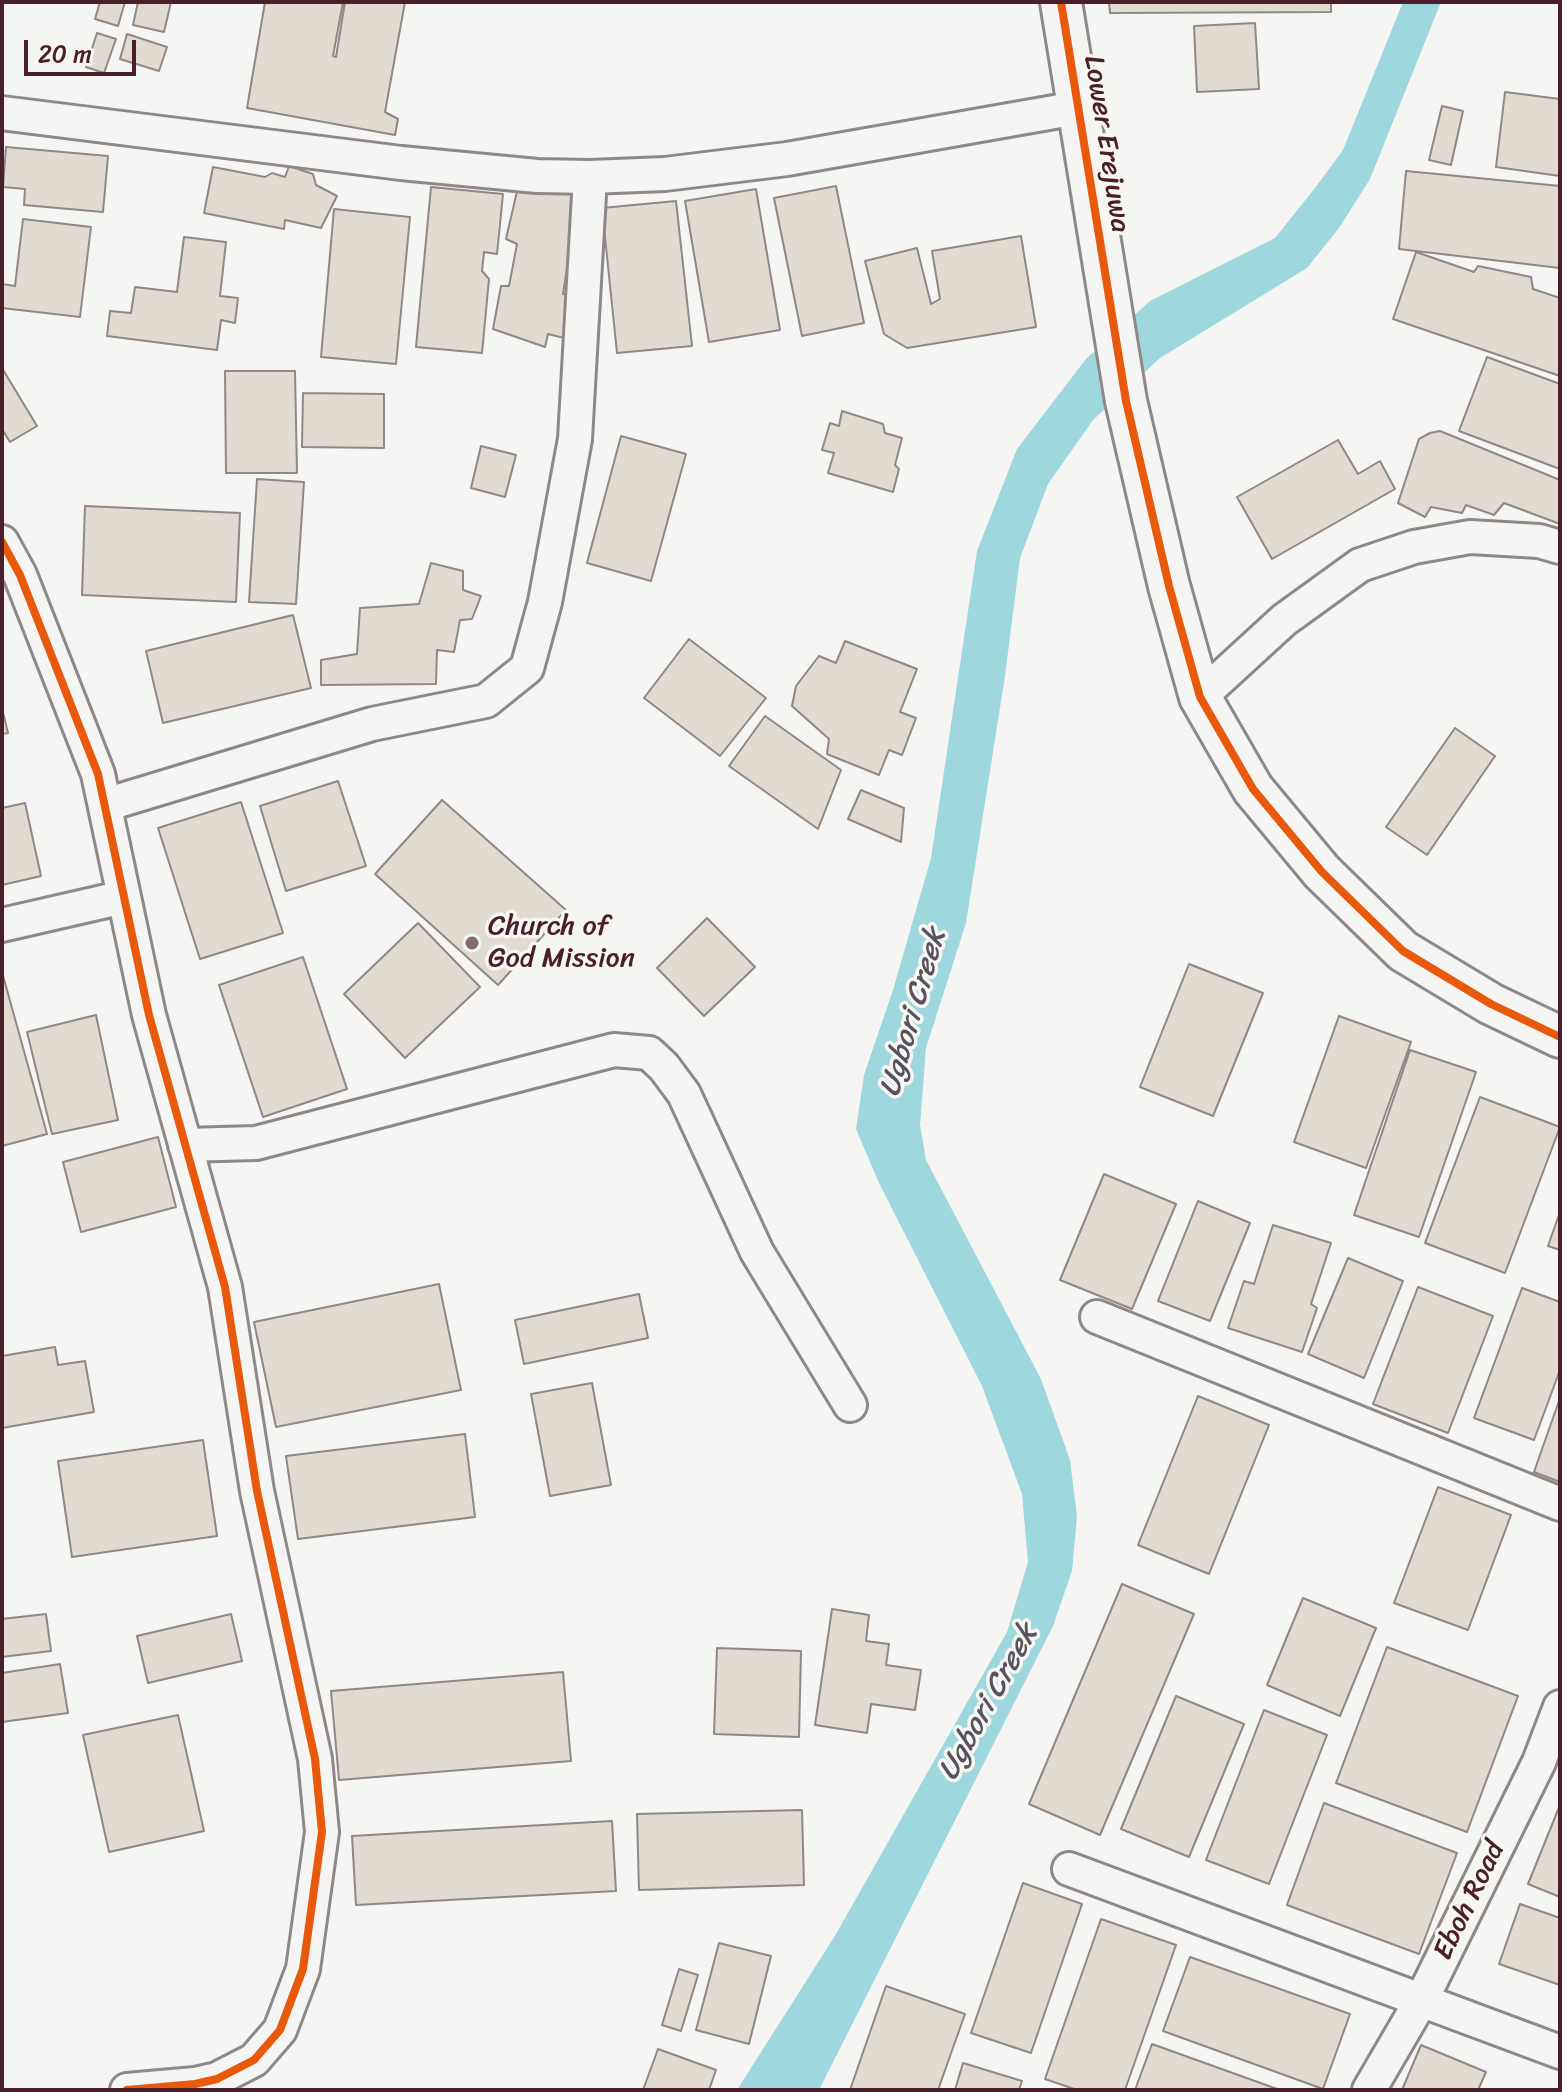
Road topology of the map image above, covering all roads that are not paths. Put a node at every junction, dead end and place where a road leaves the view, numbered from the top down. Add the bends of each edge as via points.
1 (1061, 2) edge
2 (1077, 108) junction
3 (2, 113) edge
4 (590, 177) junction
5 (2, 542) edge
6 (1560, 547) edge
7 (1200, 697) junction
8 (105, 805) junction
9 (124, 897) junction
10 (2, 925) edge
11 (1560, 1037) edge
12 (185, 1145) junction
13 (1097, 1317) dead end
14 (850, 1405) dead end
15 (1560, 1504) edge
16 (1560, 1707) edge
17 (1069, 1869) dead end
18 (1422, 1999) junction
19 (1560, 2052) edge
20 (127, 2090) edge
21 (1369, 2090) edge

1 - 2 street, Lower Erejuwa
2 - 4 street via 787,159
2 - 7 street, Lower Erejuwa via 1126,401
3 - 4 street via 401,163
4 - 8 street via 575,439 545,602 527,668 486,701 372,724
5 - 8 street via 20,575 98,774
6 - 7 street via 1470,537 1414,547 1360,565 1284,620
7 - 11 street, Lower Erejuwa via 1253,789 1322,872 1403,951 1491,1004
8 - 9 street
9 - 10 street
9 - 12 street
12 - 14 street via 256,1143 614,1050 649,1053 684,1094 757,1252
12 - 20 street via 225,1287 257,1491 315,1759 322,1832 303,1969 280,2030 254,2060 217,2079
13 - 15 street
16 - 18 street, Eboh Road via 1539,1762
17 - 18 street
18 - 19 street
18 - 21 street, Eboh Road

